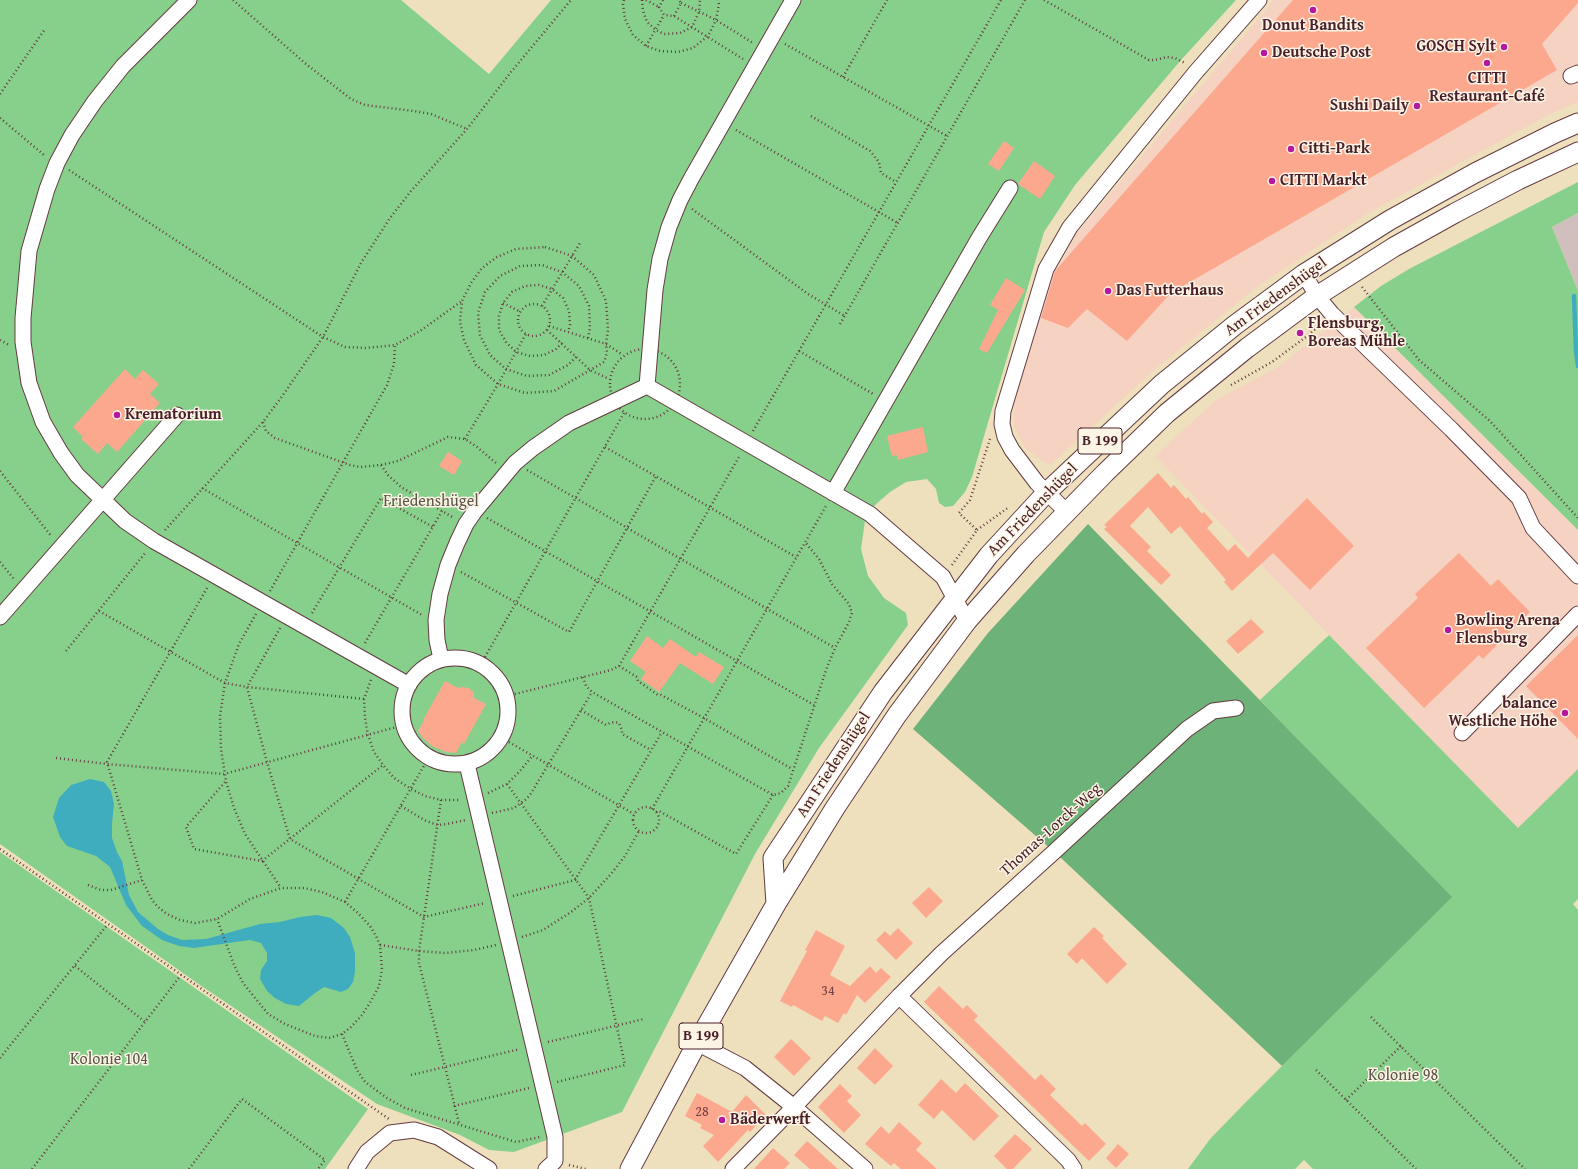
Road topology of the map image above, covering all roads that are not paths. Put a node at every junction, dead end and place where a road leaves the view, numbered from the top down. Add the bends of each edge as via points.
1 (189, 0) edge
2 (793, 0) edge
3 (1259, 0) edge
4 (1578, 123) edge
5 (1578, 152) edge
6 (1010, 188) dead end
7 (1304, 274) junction
8 (1317, 296) junction
9 (647, 386) junction
10 (177, 415) dead end
11 (1047, 492) junction
12 (833, 493) junction
13 (102, 500) junction
14 (1067, 512) junction
15 (1578, 576) edge
16 (955, 597) junction
17 (1578, 614) edge
18 (0, 618) edge
19 (967, 621) junction
20 (441, 659) junction
21 (409, 685) junction
22 (1236, 708) dead end
23 (1462, 733) dead end
24 (467, 764) junction
25 (776, 904) junction
26 (899, 996) junction
27 (697, 1043) junction
28 (794, 1107) junction
29 (356, 1169) edge
30 (489, 1169) edge
31 (546, 1169) edge
32 (630, 1169) edge
33 (733, 1169) edge
34 (864, 1169) edge
35 (1074, 1169) edge

1 - 13 street via 123,66 72,135 47,188 29,250 23,318 23,342 29,383 43,422 60,453
2 - 9 street via 680,200 669,227 655,290
3 - 11 street via 1070,227 1046,269 1003,411 1002,424 1012,450
4 - 7 main road, Am Friedenshügel / B 199 via 1468,176 1390,220
5 - 8 main road, Am Friedenshügel / B 199 via 1455,213 1394,247
6 - 12 street
7 - 8 street
7 - 11 main road, Am Friedenshügel / B 199 via 1235,324 1162,384
8 - 14 main road, Am Friedenshügel / B 199 via 1247,348 1167,413
8 - 15 street via 1332,314 1519,498 1533,528
9 - 12 street
9 - 20 street via 569,423 533,448 510,468 475,511 466,524 448,565 440,594 436,620
10 - 13 street
11 - 14 street
11 - 16 main road, Am Friedenshügel / B 199 via 988,555
12 - 16 street via 870,514 943,577
13 - 18 street
13 - 21 street via 125,521 154,541
14 - 19 main road, Am Friedenshügel / B 199
16 - 19 street
16 - 25 main road, Am Friedenshügel / B 199 via 883,692 773,858
17 - 23 street
19 - 25 main road, Am Friedenshügel / B 199 via 897,715 835,808
20 - 21 street via 422,668
20 - 24 street via 462,657 481,664 497,677 507,696 509,716 502,738 489,752
21 - 24 street via 402,705 404,726 413,744 429,758 449,764
22 - 26 street, Thomas-Lorck-Weg via 1213,711 1188,729 942,953
24 - 31 street via 554,1134 555,1162
25 - 27 main road, Am Friedenshügel / B 199
26 - 28 street, Thomas-Lorck-Weg
26 - 35 street via 1068,1160
27 - 28 street via 745,1068
27 - 32 main road, Am Friedenshügel / B 199
28 - 33 street, Thomas-Lorck-Weg
28 - 34 street
29 - 30 street via 367,1152 390,1133 414,1130 438,1137

